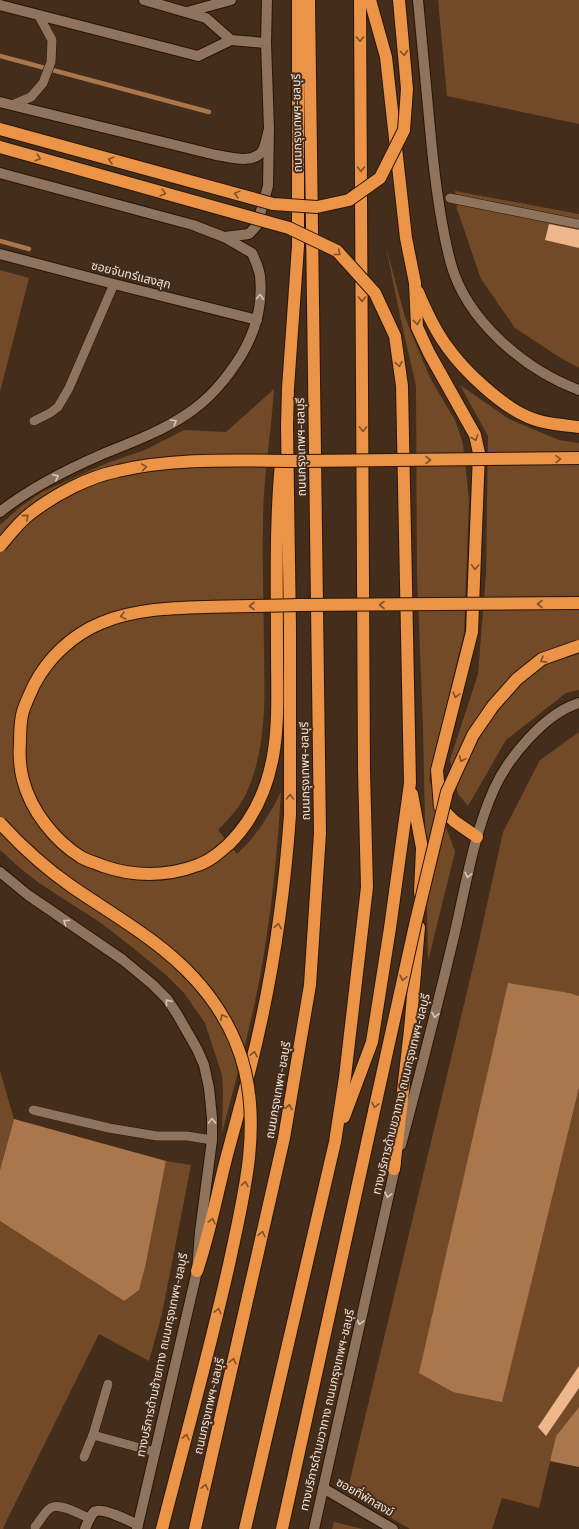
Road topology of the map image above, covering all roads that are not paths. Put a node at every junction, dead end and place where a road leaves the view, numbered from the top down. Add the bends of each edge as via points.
1 (144, 0) edge
2 (231, 0) edge
3 (267, 0) edge
4 (298, 0) edge
5 (309, 0) edge
6 (360, 0) edge
7 (370, 0) edge
8 (399, 0) edge
9 (418, 0) edge
10 (0, 5) edge
11 (187, 12) junction
12 (39, 16) junction
13 (231, 40) junction
14 (266, 43) junction
15 (0, 102) edge
16 (12, 105) junction
17 (0, 129) edge
18 (269, 129) junction
19 (0, 147) edge
20 (0, 173) edge
21 (450, 198) dead end
22 (579, 224) edge
23 (224, 237) junction
24 (0, 254) edge
25 (415, 283) junction
26 (114, 284) junction
27 (257, 320) junction
28 (579, 390) edge
29 (34, 421) dead end
30 (288, 426) junction
31 (579, 427) edge
32 (579, 458) edge
33 (0, 512) edge
34 (0, 546) edge
35 (579, 603) edge
36 (579, 646) edge
37 (579, 704) edge
38 (410, 783) junction
39 (0, 823) edge
40 (477, 837) junction
41 (0, 872) edge
42 (32, 1110) dead end
43 (212, 1140) junction
44 (335, 1142) junction
45 (394, 1169) junction
46 (197, 1271) junction
47 (108, 1384) dead end
48 (93, 1435) junction
49 (155, 1452) junction
50 (84, 1457) dead end
51 (323, 1488) junction
52 (90, 1519) junction
53 (35, 1527) dead end
54 (138, 1527) edge
55 (196, 1527) edge
56 (85, 1529) edge
57 (162, 1529) edge
58 (245, 1529) edge
59 (282, 1529) edge
60 (314, 1529) edge
61 (393, 1529) edge

1 - 11 main road
2 - 11 main road
3 - 14 main road
4 - 30 highway via 298,246 288,381
55 -> 5 highway, ถนนกรุงเทพฯ-ชลบุรี via 284,1138 310,985 320,833
6 -> 44 highway via 364,771 367,887
7 - 25 highway via 386,57 406,238
8 -> 17 highway, bridge via 407,89 404,130 380,178 349,200 317,207 273,204
9 - 28 main road via 437,196 458,282 490,331 509,349 541,372
10 - 12 main road
11 - 13 main road via 206,18
12 - 13 main road via 198,56
12 - 16 lane via 52,40 51,62 43,83 31,97
13 - 14 main road
14 - 18 main road
15 - 16 main road
16 - 18 main road via 216,155 242,159 255,158 262,152
18 - 23 main road via 268,186 256,225 249,234
19 -> 38 highway, bridge via 289,228 337,251 375,293 395,336 402,386
20 - 23 main road via 193,225
21 - 22 lane
27 -> 23 main road via 261,296 260,274 252,253
24 - 26 main road, ซอยจันทร์แสงสุก
25 - 31 highway via 427,313 448,348 480,384 508,406 529,417 553,424
25 -> 40 highway via 417,327 475,435 479,453 472,632 437,770 440,807
26 - 27 main road, ซอยจันทร์แสงสุก
26 - 29 lane via 69,388 58,407
33 -> 27 main road via 44,483 103,454 161,430 188,414 203,402 233,369 249,342
35 -> 30 highway, bridge via 233,606 165,609 139,612 97,625 78,636 53,657 41,673 22,713 20,732 23,781 36,809 65,845 83,858 120,872 136,874 166,873 200,865 229,844 252,816 273,756 277,684 277,514 281,459
46 -> 30 highway via 250,1069 267,988 287,863 290,815
34 -> 32 highway, bridge via 31,513 73,487 117,471 156,465 237,461
36 -> 59 highway, bridge via 542,659 517,679 493,706 473,735 447,792
37 - 40 main road, ทางบริการด้านขวาทาง ถนนกรุงเทพฯ-ชลบุรี via 570,706 526,741 494,789
38 - 44 highway via 372,1042
38 - 45 highway via 422,848 418,930
57 -> 39 highway, bridge via 222,1295 248,1170 251,1135 246,1072 238,1047 217,1007 180,963 132,926 52,872
40 -> 45 main road, ทางบริการด้านขวาทาง ถนนกรุงเทพฯ-ชลบุรี via 424,1063
43 -> 41 main road, ทางบริการด้านซ้ายทาง ถนนกรุงเทพฯ-ชลบุรี via 209,1088 204,1065 167,999 122,960 28,896
42 - 43 lane via 109,1128 157,1136 187,1136
43 - 46 main road, ทางบริการด้านซ้ายทาง ถนนกรุงเทพฯ-ชลบุรี
44 - 58 highway
45 -> 51 main road, ทางบริการด้านขวาทาง ถนนกรุงเทพฯ-ชลบุรี
46 - 49 main road, ทางบริการด้านซ้ายทาง ถนนกรุงเทพฯ-ชลบุรี
47 - 48 lane
48 - 49 lane
48 - 50 lane
49 - 54 main road, ทางบริการด้านซ้ายทาง ถนนกรุงเทพฯ-ชลบุรี
51 - 60 main road, ทางบริการด้านขวาทาง ถนนกรุงเทพฯ-ชลบุรี
51 - 61 main road, ซอยที่พักสงฆ์
52 - 53 lane via 59,1505 48,1510
52 - 54 main road via 94,1512 106,1511
52 - 56 main road

